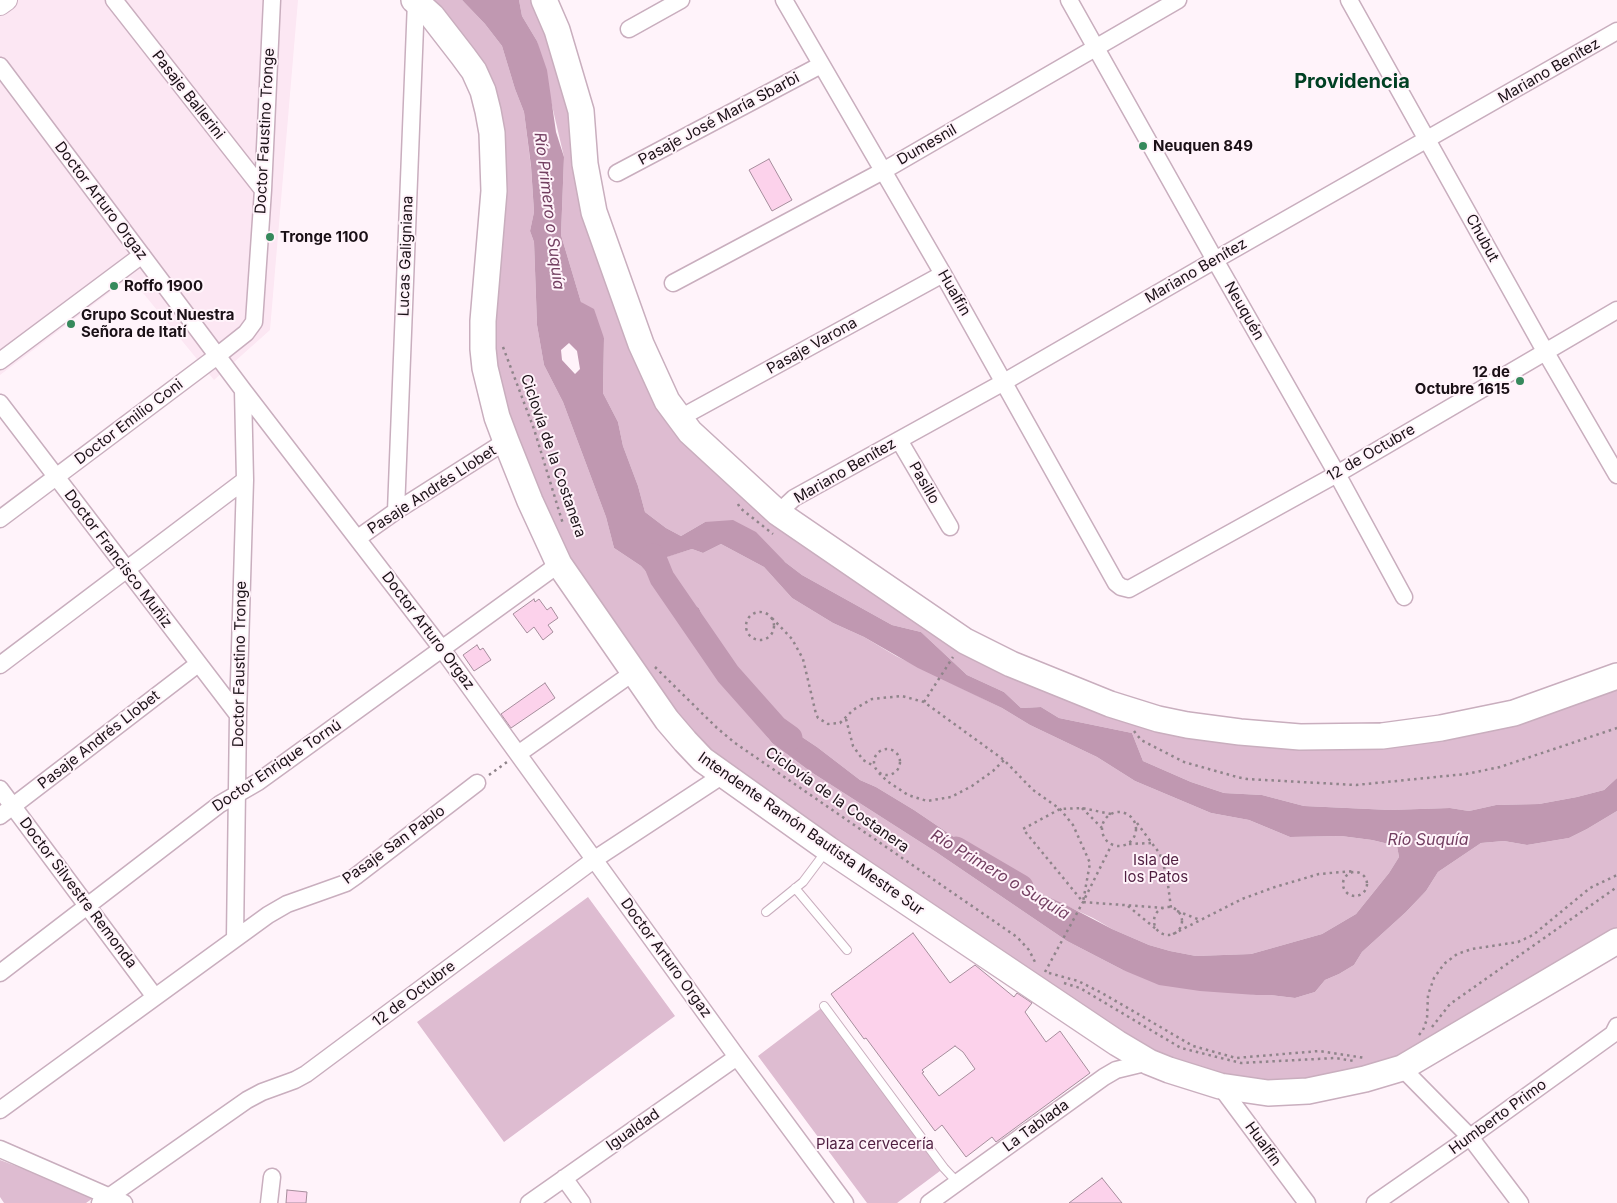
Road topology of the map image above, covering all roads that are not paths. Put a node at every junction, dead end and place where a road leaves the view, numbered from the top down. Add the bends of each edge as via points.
1 (7, 0) edge
2 (114, 0) edge
3 (272, 0) edge
4 (544, 0) edge
5 (681, 0) edge
6 (784, 0) edge
7 (1069, 0) edge
8 (1178, 0) edge
9 (1349, 0) edge
10 (415, 1) edge
11 (0, 5) edge
12 (630, 29) dead end
13 (1617, 32) edge
14 (1095, 48) junction
15 (821, 65) junction
16 (0, 66) edge
17 (1428, 140) junction
18 (883, 171) junction
19 (617, 173) dead end
20 (263, 190) junction
21 (142, 255) junction
22 (1215, 260) junction
23 (944, 274) junction
24 (673, 283) dead end
25 (1617, 310) edge
26 (254, 322) joint
27 (1545, 351) junction
28 (217, 356) junction
29 (0, 361) edge
30 (1004, 382) junction
31 (243, 390) junction
32 (0, 403) edge
33 (680, 418) junction
34 (899, 440) junction
35 (506, 441) junction
36 (1337, 474) junction
37 (1617, 475) edge
38 (56, 477) junction
39 (245, 480) junction
40 (396, 511) junction
41 (778, 513) junction
42 (0, 519) edge
43 (950, 527) dead end
44 (358, 538) junction
45 (559, 564) junction
46 (126, 570) junction
47 (1121, 588) joint
48 (1404, 597) dead end
49 (442, 650) junction
50 (198, 664) junction
51 (0, 665) edge
52 (643, 668) junction
53 (1617, 676) edge
54 (238, 715) junction
55 (518, 754) junction
56 (723, 775) junction
57 (477, 782) road end
58 (0, 789) edge
59 (238, 794) junction
60 (6, 811) edge
61 (828, 849) junction
62 (595, 859) junction
63 (795, 888) junction
64 (87, 906) junction
65 (766, 912) dead end
66 (235, 938) junction
67 (1617, 940) edge
68 (847, 950) dead end
69 (0, 973) edge
70 (155, 997) junction
71 (824, 1006) dead end
72 (1617, 1026) edge
73 (737, 1057) junction
74 (1149, 1062) junction
75 (1402, 1068) junction
76 (1220, 1086) junction
77 (0, 1110) edge
78 (1470, 1137) junction
79 (0, 1149) edge
80 (272, 1177) dead end
81 (564, 1178) junction
82 (957, 1182) junction
83 (111, 1201) edge
84 (269, 1203) edge
85 (530, 1203) edge
86 (582, 1203) edge
87 (846, 1203) edge
88 (930, 1203) edge
89 (1306, 1203) edge
90 (1375, 1203) edge
91 (1520, 1203) edge

1 - 11 street
2 - 20 street, Pasaje Ballerini
3 - 20 street, Doctor Faustino Tronge
4 - 33 main road via 557,30 581,111 585,164 594,212 641,344 667,401
5 - 12 street
6 - 15 street, Hualfin
7 - 14 street, Neuquén
8 - 14 street, Dumesnil
9 - 17 street, Chubut
10 - 35 main road, Intendente Ramón Bautista Mestre Sur via 432,16 474,71 488,111 494,190 483,349 497,416
10 - 40 street, Lucas Galigniana
13 - 17 street, Mariano Benítez
14 - 18 street, Dumesnil
14 - 22 street, Neuquén
15 - 18 street, Hualfin
15 - 19 street, Pasaje José María Sbarbi
16 - 21 street, Doctor Arturo Orgaz
17 - 22 street, Mariano Benítez
17 - 27 street, Chubut
18 - 23 street, Hualfin
18 - 24 street, Dumesnil
20 - 26 street, Doctor Faustino Tronge
21 - 28 street, Doctor Arturo Orgaz
21 - 29 street
22 - 30 street, Mariano Benítez
22 - 36 street, Neuquén
23 - 30 street, Hualfin
23 - 33 street, Pasaje Varona
25 - 27 street, 12 de Octubre
26 - 28 street, Doctor Emilio Coni via 246,333
27 - 36 street, 12 de Octubre
27 - 37 street, Chubut
28 - 31 street, Doctor Arturo Orgaz
28 - 38 street, Doctor Emilio Coni
30 - 34 street, Mariano Benítez
30 - 47 street, Hualfin
31 - 39 street, Doctor Faustino Tronge
31 - 44 street, Doctor Arturo Orgaz
32 - 38 street, Doctor Francisco Muñiz
33 - 41 main road via 690,432
34 - 41 street, Mariano Benítez via 794,498
34 - 43 street, Pasillo
35 - 40 street, Pasaje Andrés Llobet
35 - 45 main road, Intendente Ramón Bautista Mestre Sur
36 - 47 street, 12 de Octubre via 1129,589
36 - 48 street, Neuquén
38 - 42 street, Doctor Emilio Coni
38 - 46 street, Doctor Francisco Muñiz
39 - 46 street
39 - 54 street, Doctor Faustino Tronge
40 - 44 street, Pasaje Andrés Llobet
41 - 53 main road via 964,641 987,653 1110,704 1188,725 1300,737 1382,736 1514,713
44 - 49 street, Doctor Arturo Orgaz
45 - 49 street, Doctor Enrique Tornú
45 - 52 main road, Intendente Ramón Bautista Mestre Sur
46 - 50 street, Doctor Francisco Muñiz
46 - 51 street
49 - 55 street, Doctor Arturo Orgaz
49 - 59 street, Doctor Enrique Tornú
50 - 54 street, Doctor Francisco Muñiz
50 - 60 street, Pasaje Andrés Llobet
52 - 55 street
52 - 56 main road, Intendente Ramón Bautista Mestre Sur via 667,720 703,760
54 - 59 street, Doctor Faustino Tronge
55 - 62 street, Doctor Arturo Orgaz
56 - 61 main road, Intendente Ramón Bautista Mestre Sur
56 - 62 street, 12 de Octubre
57 - 66 street, Pasaje San Pablo via 346,883 287,904
58 - 60 street, Doctor Silvestre Remonda
59 - 64 street, Doctor Enrique Tornú via 220,804
59 - 66 street, Doctor Faustino Tronge
60 - 64 street, Doctor Silvestre Remonda
61 - 63 lane
61 - 74 main road, Intendente Ramón Bautista Mestre Sur
62 - 73 street, Doctor Arturo Orgaz
62 - 83 street, 12 de Octubre via 306,1074 247,1100
63 - 65 lane
63 - 68 lane
64 - 69 street, Doctor Enrique Tornú
64 - 70 street, Doctor Silvestre Remonda
66 - 70 street, Pasaje San Pablo
67 - 75 main road, Intendente Ramón Bautista Mestre Sur
70 - 77 street, Pasaje San Pablo
71 - 82 lane
72 - 78 street, Humberto Primo via 1613,1034
73 - 81 street, Igualdad
73 - 87 street, Doctor Arturo Orgaz
74 - 76 main road, Intendente Ramón Bautista Mestre Sur
74 - 82 street, La Tablada via 1116,1070 1104,1077
75 - 76 main road, Intendente Ramón Bautista Mestre Sur via 1308,1091 1268,1093
75 - 78 street
76 - 89 street, Hualfin
78 - 90 street, Humberto Primo
78 - 91 street
79 - 83 street
80 - 84 street
81 - 85 street, Igualdad
81 - 86 street
82 - 88 street, La Tablada

